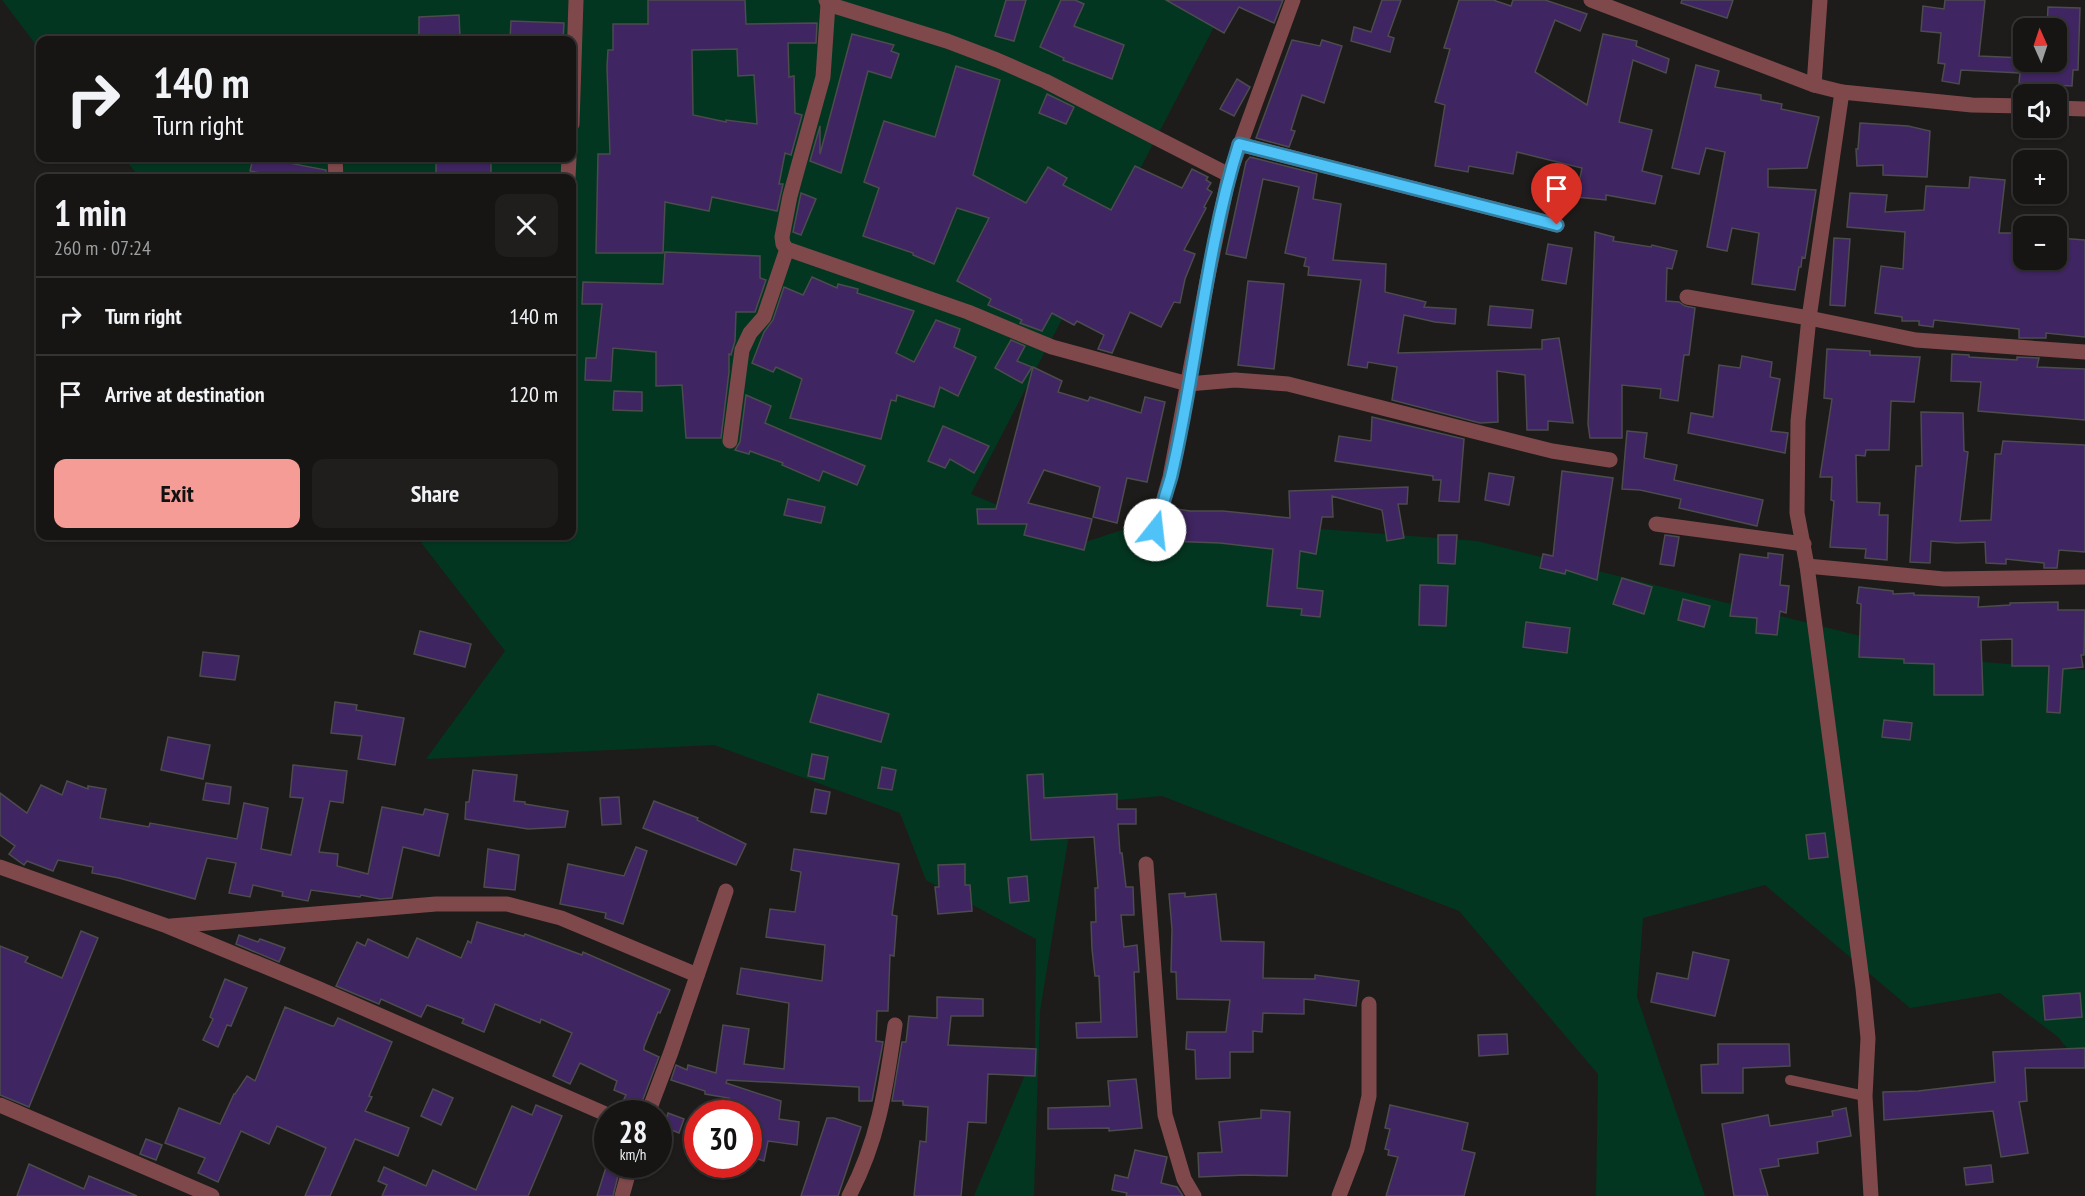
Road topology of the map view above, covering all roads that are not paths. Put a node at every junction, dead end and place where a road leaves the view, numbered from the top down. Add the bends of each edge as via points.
1 (576, 0) edge
2 (1293, 0) edge
3 (1591, 0) edge
4 (1820, 0) edge
5 (827, 2) edge
6 (575, 36) edge
7 (1814, 85) junction
8 (1842, 92) junction
9 (2013, 106) edge
10 (2067, 108) edge
11 (2085, 109) edge
12 (1239, 144) junction
13 (1229, 175) junction
14 (1557, 225) dead end
15 (787, 249) junction
16 (1687, 297) dead end
17 (1809, 318) junction
18 (2085, 352) edge
19 (1188, 384) junction
20 (730, 441) dead end
21 (1610, 460) dead end
22 (1656, 524) dead end
23 (1155, 530) dead end
24 (1804, 544) junction
25 (1807, 566) junction
26 (2085, 577) edge
27 (1146, 864) dead end
28 (0, 867) edge
29 (726, 891) dead end
30 (167, 926) junction
31 (697, 975) junction
32 (1369, 1004) dead end
33 (895, 1025) dead end
34 (1790, 1080) dead end
35 (1865, 1096) junction
36 (653, 1100) edge
37 (0, 1105) edge
38 (594, 1108) edge
39 (627, 1178) edge
40 (212, 1196) edge
41 (622, 1196) edge
42 (849, 1196) edge
43 (1194, 1196) edge
44 (1339, 1196) edge
45 (1871, 1196) edge

1 - 6 street
2 - 12 street
3 - 7 street
4 - 7 street
5 - 13 street via 997,60
5 - 15 street via 823,77 790,196 782,237
7 - 8 street
8 - 9 street
8 - 17 street
10 - 11 street
12 - 13 street
12 - 14 street
13 - 19 street
15 - 19 street via 968,312 1052,348
15 - 20 street via 764,317 742,350
16 - 17 street
17 - 18 street via 1916,340
17 - 24 street via 1798,421 1797,513
19 - 21 street via 1235,380 1288,384 1552,451
19 - 23 street
22 - 24 street
24 - 25 street
25 - 26 street via 1944,579
25 - 35 street via 1863,988 1868,1038
27 - 43 street via 1165,1115 1184,1179
28 - 30 street
29 - 31 street
30 - 31 street via 436,904 507,903 561,918
30 - 38 street
31 - 36 street
32 - 44 street via 1369,1096 1357,1149
33 - 42 street via 882,1108 863,1170
34 - 35 lane
35 - 45 street
37 - 40 street
39 - 41 street

